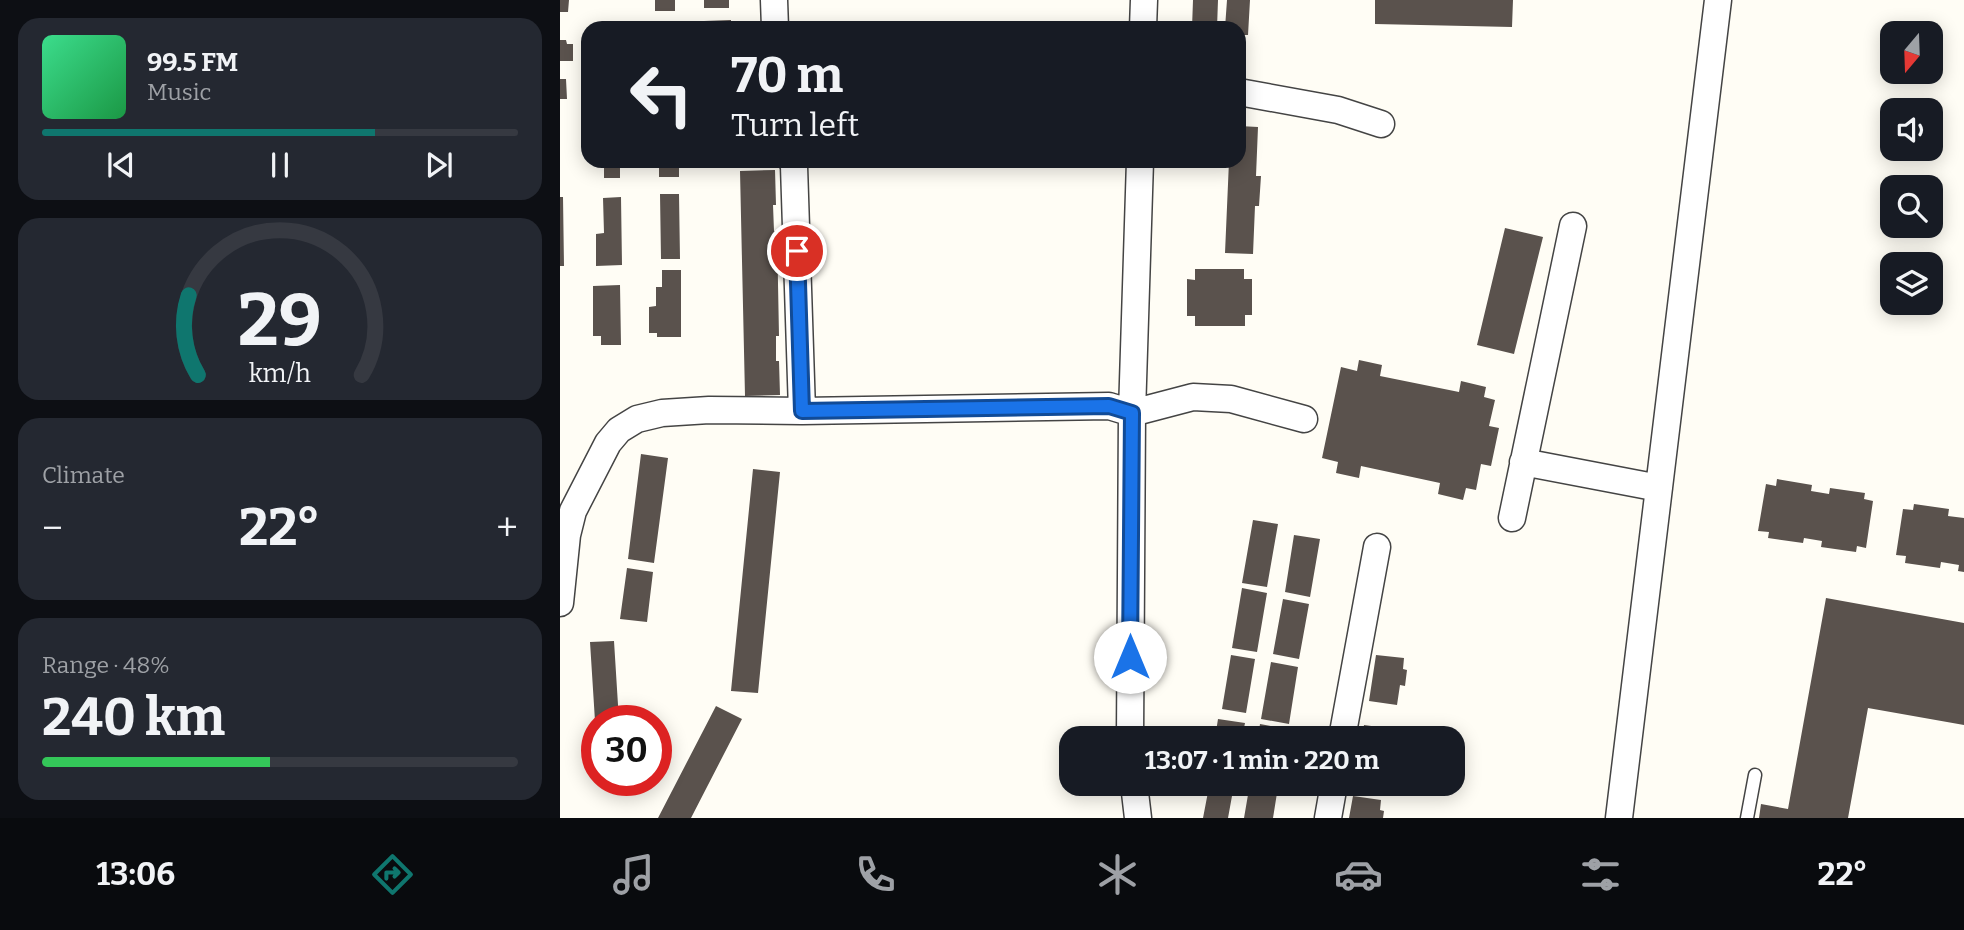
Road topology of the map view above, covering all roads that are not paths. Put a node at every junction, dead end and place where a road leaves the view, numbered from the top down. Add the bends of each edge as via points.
1 (774, 0) edge
2 (1144, 0) edge
3 (1718, 0) edge
4 (775, 21) edge
5 (1143, 21) edge
6 (1246, 93) edge
7 (1381, 124) dead end
8 (793, 168) edge
9 (1140, 168) edge
10 (1573, 226) dead end
11 (802, 411) junction
12 (1132, 413) junction
13 (1304, 419) dead end
14 (1523, 462) junction
15 (1659, 488) junction
16 (567, 518) edge
17 (1512, 518) dead end
18 (1377, 547) dead end
19 (562, 564) edge
20 (560, 603) edge
21 (1130, 726) edge
22 (1344, 726) edge
23 (1755, 775) dead end
24 (1136, 796) edge
25 (1332, 796) edge
26 (1138, 818) edge
27 (1328, 818) edge
28 (1619, 818) edge
29 (1747, 818) edge

1 - 4 street
2 - 5 street
3 - 15 street
6 - 7 street via 1338,110
8 - 11 street
9 - 12 street
10 - 14 street
11 - 12 street via 1109,406
11 - 16 street via 697,411 637,419 608,443
12 - 13 street via 1193,397 1231,399
12 - 21 street
14 - 15 street
14 - 17 street
15 - 28 street
16 - 19 street
18 - 22 street
19 - 20 street
23 - 29 lane
24 - 26 street
25 - 27 street

